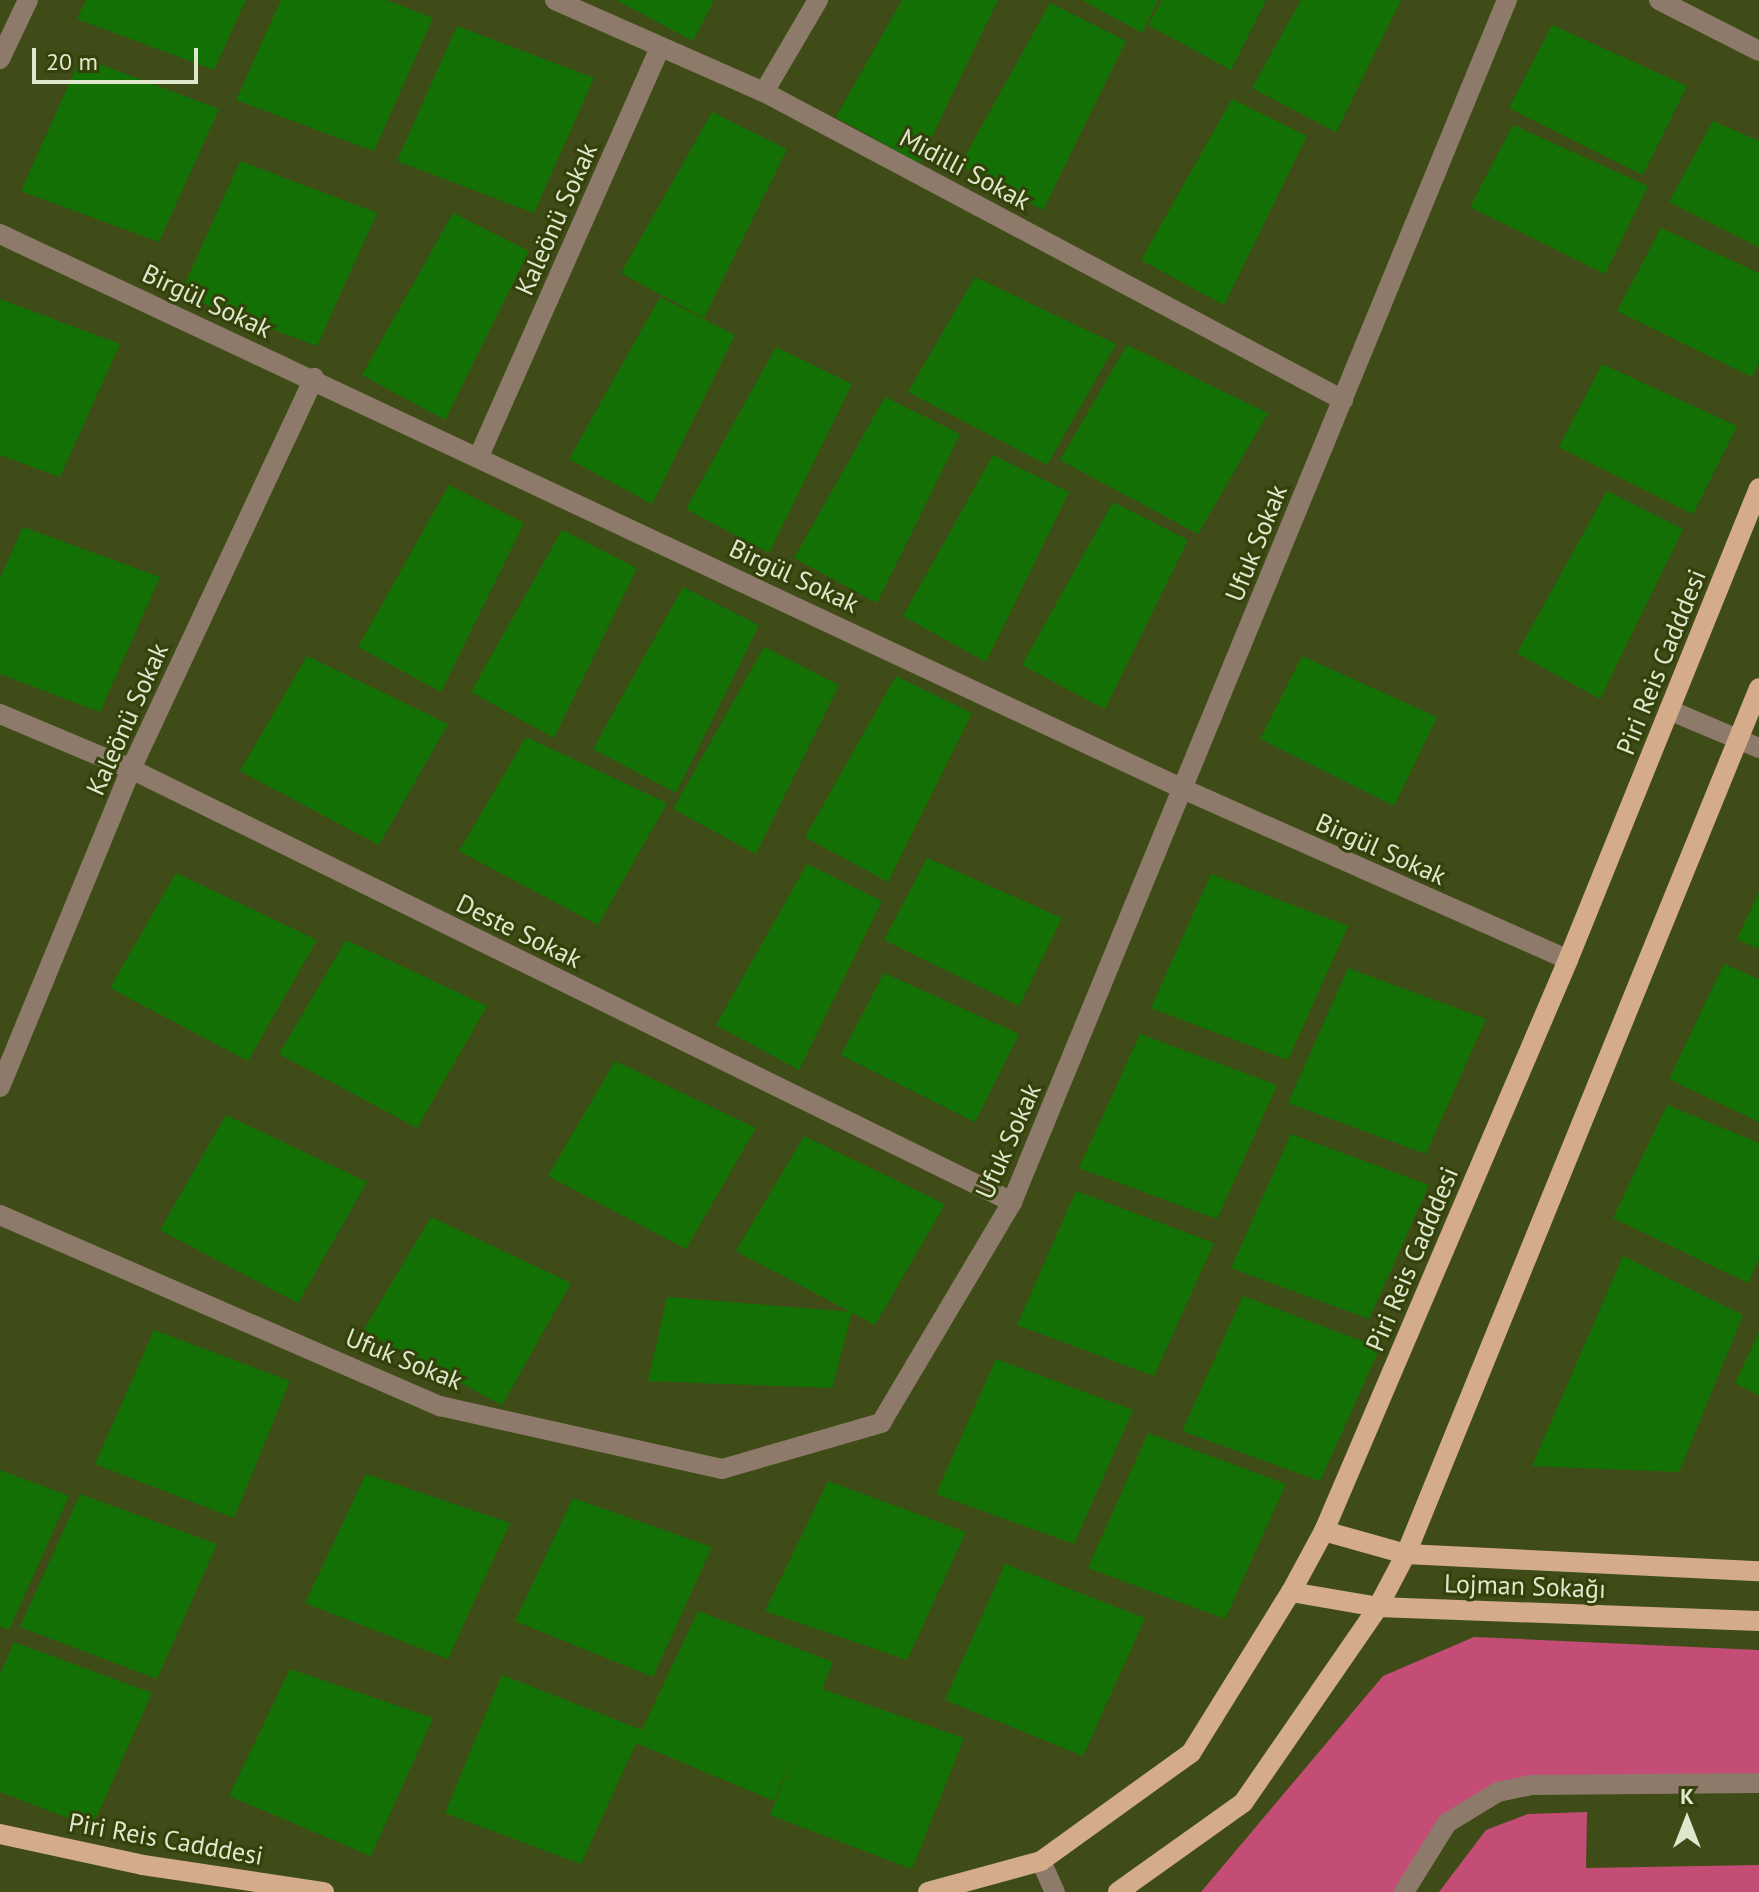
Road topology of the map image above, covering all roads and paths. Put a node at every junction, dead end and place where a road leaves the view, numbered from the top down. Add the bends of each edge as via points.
1 (28, 0) edge
2 (555, 0) edge
3 (818, 0) edge
4 (1507, 0) edge
5 (1659, 0) edge
6 (660, 47) junction
7 (1759, 51) edge
8 (0, 59) edge
9 (764, 92) junction
10 (0, 234) edge
11 (314, 378) junction
12 (1343, 400) junction
13 (479, 456) junction
14 (1759, 488) edge
15 (1759, 688) edge
16 (1669, 710) junction
17 (0, 714) edge
18 (1736, 739) junction
19 (1759, 748) edge
20 (131, 769) junction
21 (1183, 789) junction
22 (1568, 960) junction
23 (0, 1087) edge
24 (1012, 1202) junction
25 (0, 1215) edge
26 (1324, 1531) junction
27 (1406, 1554) junction
28 (1759, 1571) edge
29 (1291, 1592) junction
30 (1378, 1607) junction
31 (1759, 1621) edge
32 (1759, 1783) edge
33 (0, 1834) edge
34 (1041, 1861) junction
35 (324, 1892) edge
36 (928, 1892) edge
37 (1055, 1892) edge
38 (1118, 1892) edge
39 (1404, 1892) edge

1 - 8 street
2 - 6 street, Midilli Sokak
3 - 9 street
4 - 12 street, Ufuk Sokak
5 - 7 street
6 - 9 street, Midilli Sokak
6 - 13 street, Kaleönü Sokak
9 - 12 street, Midilli Sokak
10 - 11 street, Birgül Sokak
11 - 13 street, Birgül Sokak
11 - 20 street, Kaleönü Sokak
12 - 21 street, Ufuk Sokak
13 - 21 street, Birgül Sokak
14 - 16 main road, Piri Reis Cadddesi
15 - 18 main road
16 - 18 street
16 - 22 main road, Piri Reis Cadddesi
17 - 20 street, Deste Sokak
18 - 19 street
18 - 27 main road
20 - 23 street, Kaleönü Sokak
20 - 24 street, Deste Sokak
21 - 22 street, Birgül Sokak
21 - 24 street, Ufuk Sokak
22 - 26 main road, Piri Reis Cadddesi
24 - 25 street, Ufuk Sokak via 881,1423 722,1469 440,1406
26 - 27 main road, Lojman Sokağı
26 - 29 main road, Piri Reis Cadddesi
27 - 28 main road, Lojman Sokağı
27 - 30 main road
29 - 30 main road, Lojman Sokağı
29 - 34 main road, Piri Reis Cadddesi via 1191,1753
30 - 31 main road, Lojman Sokağı
30 - 38 main road via 1243,1803
32 - 39 street via 1530,1785 1498,1792 1447,1823
33 - 35 main road, Piri Reis Cadddesi via 143,1865
34 - 36 main road, Piri Reis Cadddesi
34 - 37 street

